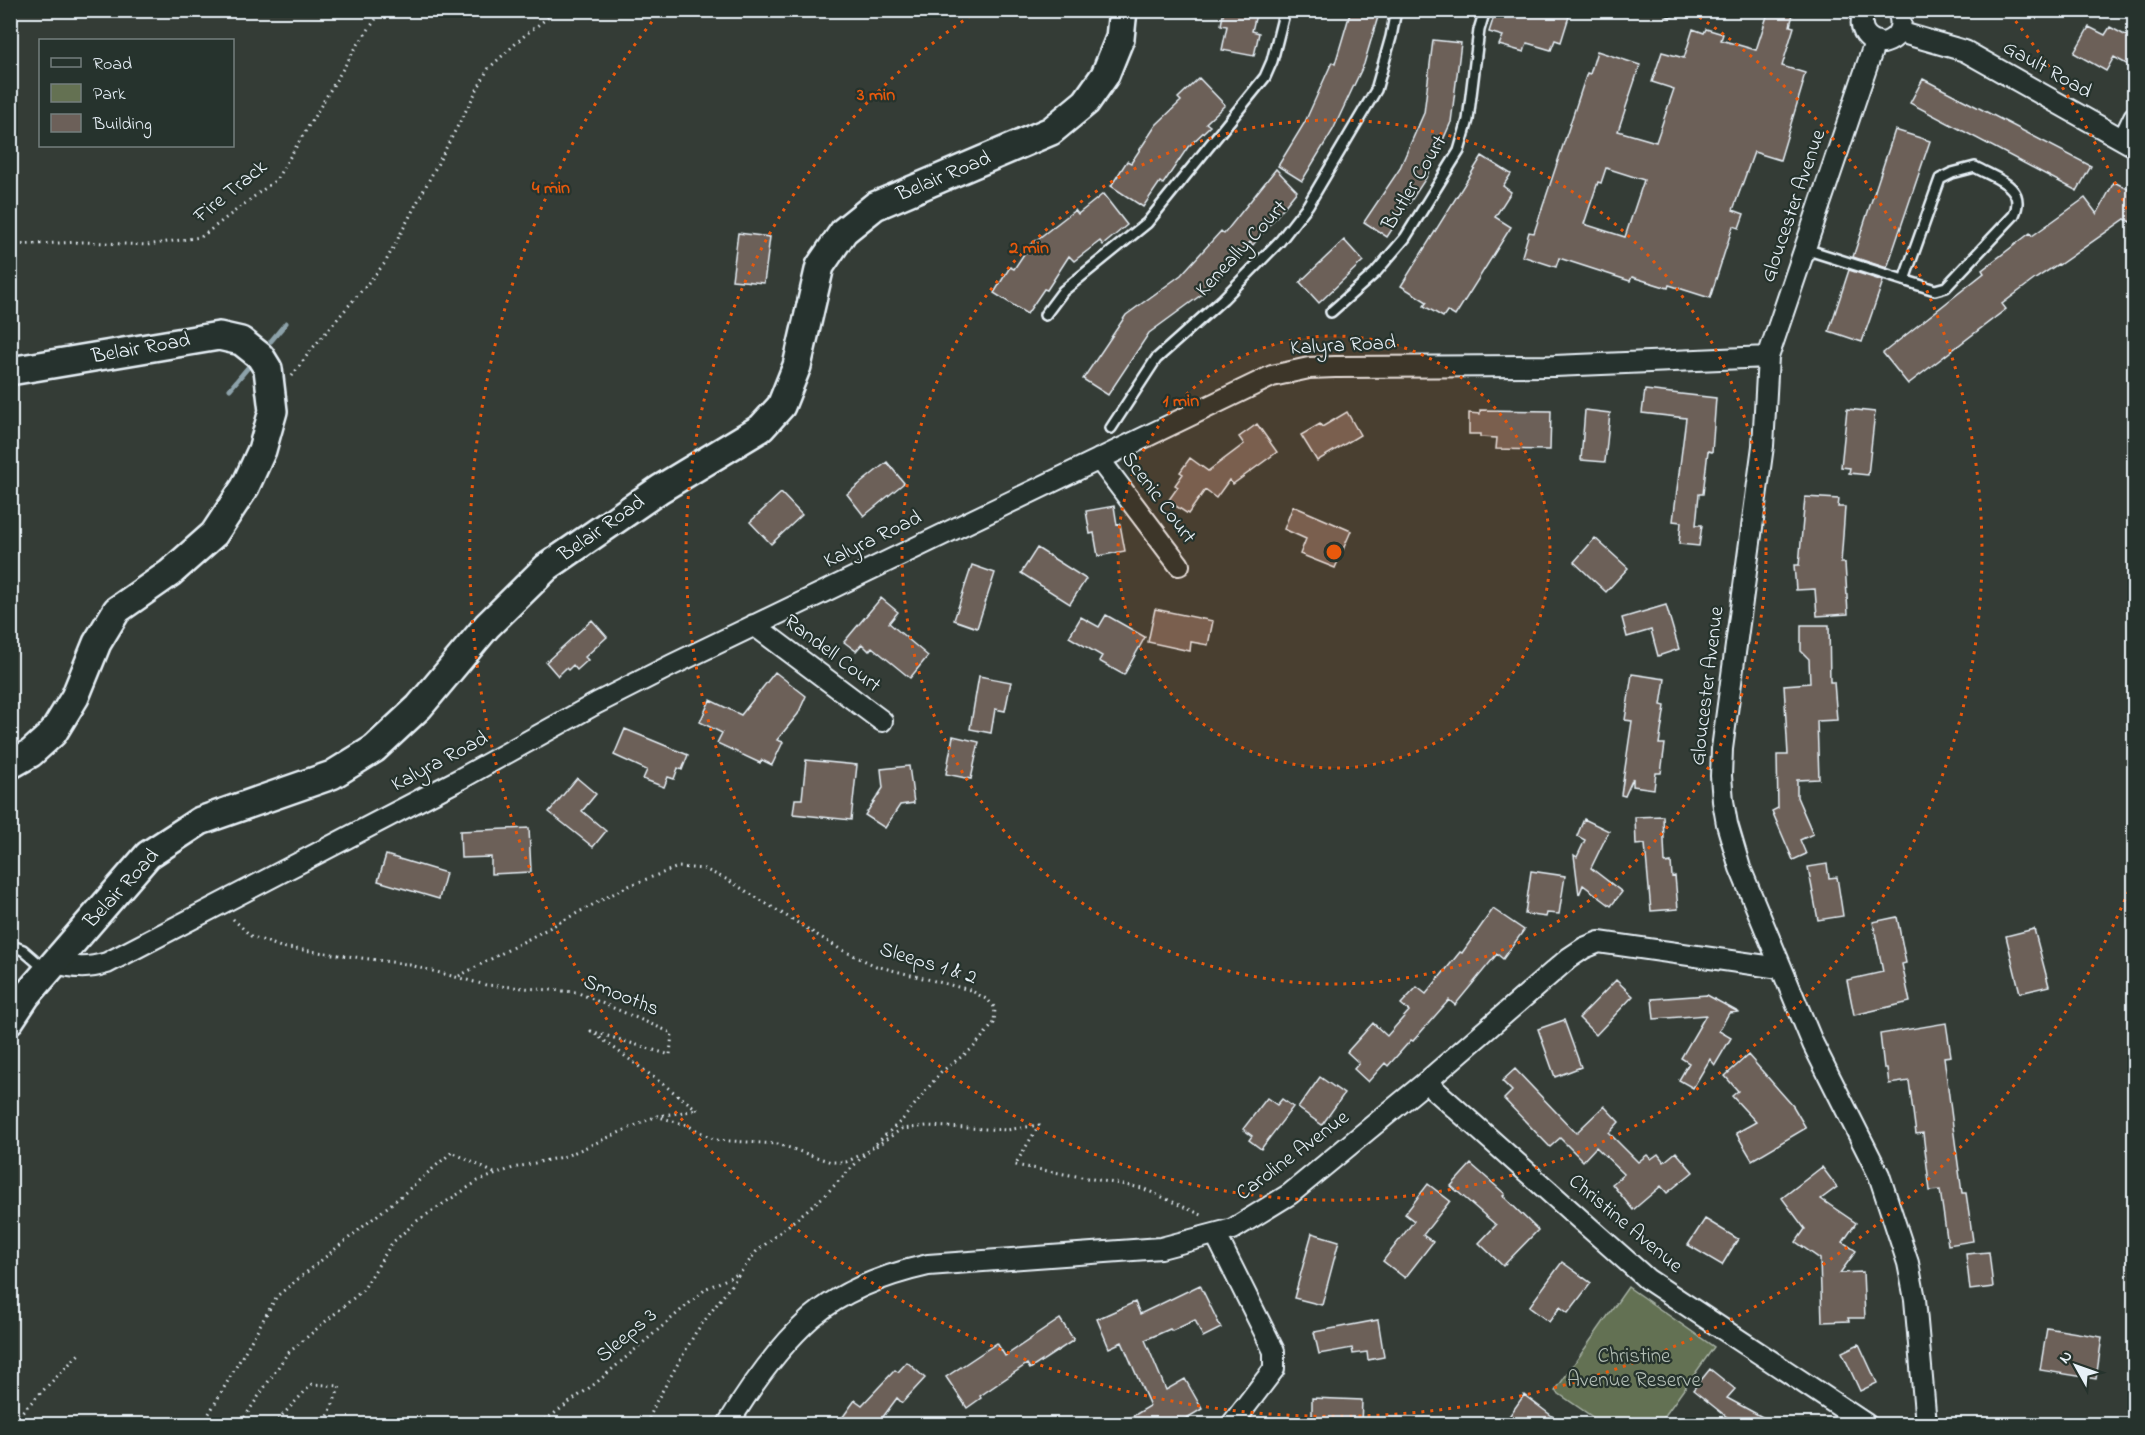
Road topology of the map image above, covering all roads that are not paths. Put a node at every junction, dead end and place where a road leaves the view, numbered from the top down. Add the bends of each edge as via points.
1 (1123, 10) edge
2 (1284, 10) edge
3 (1396, 10) edge
4 (1485, 10) edge
5 (1866, 10) edge
6 (1897, 10) edge
7 (1899, 32) junction
8 (1875, 42) junction
9 (2134, 117) edge
10 (2129, 143) edge
11 (1805, 249) junction
12 (1904, 280) junction
13 (1331, 312) dead end
14 (1045, 315) dead end
15 (1768, 357) junction
16 (10, 371) edge
17 (1111, 428) dead end
18 (1099, 459) junction
19 (1179, 565) dead end
20 (754, 625) junction
21 (882, 721) dead end
22 (10, 765) edge
23 (10, 945) edge
24 (51, 967) junction
25 (1780, 968) junction
26 (10, 1020) edge
27 (1426, 1082) junction
28 (1224, 1232) junction
29 (728, 1425) edge
30 (1232, 1425) edge
31 (1866, 1425) edge
32 (1926, 1425) edge

1 - 24 main road, Belair Road via 1120,38 1105,75 1086,102 1051,131 875,206 844,231 820,266 797,366 781,406 761,428 660,489 547,567 487,626 419,707 374,749 332,775 200,821 148,855
2 - 14 lane via 1265,77 1147,223 1063,291
3 - 17 lane, Keneally Court via 1376,90 1308,205 1264,258 1156,358
4 - 13 lane, Butler Court via 1468,120 1459,151 1405,238 1375,273
5 - 8 street via 1861,24 1863,32
6 - 7 street via 1901,19
7 - 8 street via 1889,41
7 - 10 street, Gault Road via 1965,51
8 - 11 street, Gloucester Avenue
9 - 10 street
11 - 12 lane
11 - 15 street, Gloucester Avenue
12 - 12 lane via 1935,290 1946,287 2014,215 2019,205 2017,194 1974,167 1940,179
15 - 18 street, Kalyra Road via 1554,366 1309,368 1272,376
15 - 25 street, Gloucester Avenue via 1763,446 1721,776 1732,846
16 - 22 main road, Belair Road via 219,336 241,341 260,356 268,369 273,403 262,450 245,487 214,534 170,573 117,610 53,733
18 - 19 street, Scenic Court
18 - 20 street, Kalyra Road
20 - 21 street, Randell Court
20 - 24 street, Kalyra Road via 597,703 107,963 91,968
23 - 24 lane
24 - 26 main road, Belair Road
25 - 27 street, Caroline Avenue via 1599,942 1569,958
25 - 32 street, Gloucester Avenue via 1889,1202 1915,1299
27 - 28 street, Caroline Avenue via 1290,1194
27 - 31 street, Christine Avenue via 1647,1278
28 - 29 street, Caroline Avenue via 1161,1248 928,1265 899,1272 849,1293 813,1315 785,1343
28 - 30 street via 1274,1351 1274,1369

